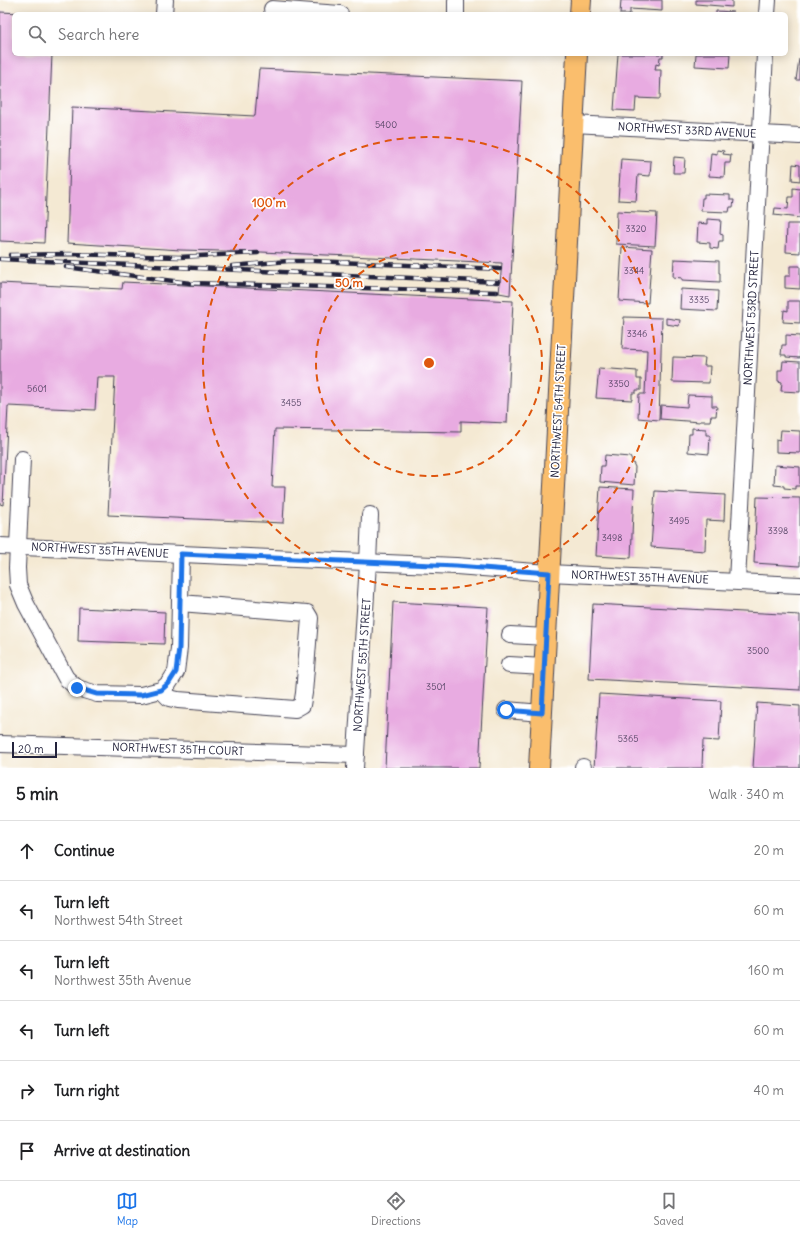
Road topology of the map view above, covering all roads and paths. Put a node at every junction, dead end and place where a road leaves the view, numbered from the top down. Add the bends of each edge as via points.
1 (165, 0) edge
2 (456, 0) edge
3 (581, 0) edge
4 (768, 0) edge
5 (272, 9) dead end
6 (164, 12) edge
7 (313, 12) edge
8 (456, 12) edge
9 (580, 12) edge
10 (767, 12) edge
11 (578, 56) edge
12 (765, 56) edge
13 (573, 124) junction
14 (760, 134) junction
15 (800, 136) edge
16 (22, 459) dead end
17 (370, 515) dead end
18 (0, 546) edge
19 (17, 547) junction
20 (181, 554) junction
21 (368, 563) junction
22 (549, 573) junction
23 (737, 581) junction
24 (800, 585) edge
25 (180, 603) junction
26 (510, 634) dead end
27 (546, 636) junction
28 (509, 665) dead end
29 (544, 667) junction
30 (161, 690) junction
31 (506, 710) dead end
32 (542, 713) junction
33 (0, 744) edge
34 (355, 762) edge
35 (539, 768) edge

1 - 6 street
2 - 8 street
3 - 9 main road
4 - 10 street
5 - 7 street
11 - 13 main road, NORTHWEST 54TH STREET
12 - 14 street, NORTHWEST 53RD STREET
13 - 14 street, NORTHWEST 33RD AVENUE
13 - 22 main road, NORTHWEST 54TH STREET
14 - 15 street, NORTHWEST 33RD AVENUE
14 - 23 street, NORTHWEST 53RD STREET
16 - 19 street
17 - 21 street, NORTHWEST 55TH STREET
18 - 19 street, NORTHWEST 35TH AVENUE
19 - 20 street, NORTHWEST 35TH AVENUE
19 - 30 street via 18,585 66,678 77,688 97,694 141,695
20 - 21 street, NORTHWEST 35TH AVENUE
20 - 25 street
21 - 22 street, NORTHWEST 35TH AVENUE
21 - 34 street, NORTHWEST 55TH STREET
22 - 23 street, NORTHWEST 35TH AVENUE
22 - 27 main road, NORTHWEST 54TH STREET
23 - 24 street, NORTHWEST 35TH AVENUE
25 - 30 street via 176,672
25 - 30 street via 307,613 310,618 302,705 295,709 178,700 169,698
26 - 27 street
27 - 29 main road, NORTHWEST 54TH STREET
28 - 29 street
29 - 32 main road, NORTHWEST 54TH STREET
31 - 32 street
32 - 35 main road, NORTHWEST 54TH STREET
33 - 34 street, NORTHWEST 35TH COURT

